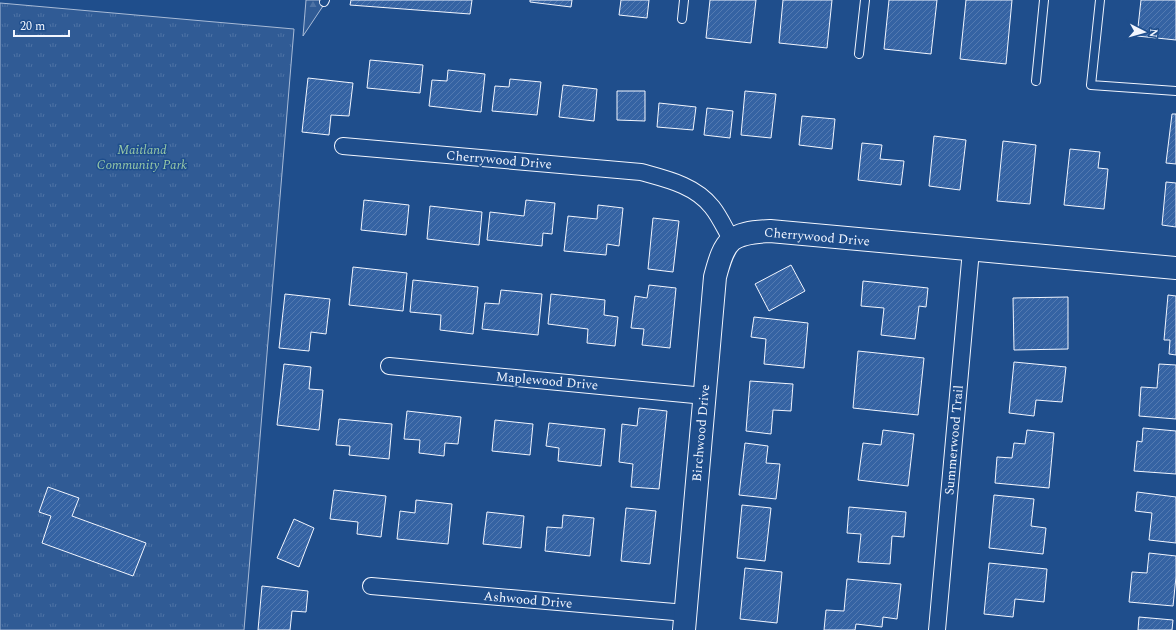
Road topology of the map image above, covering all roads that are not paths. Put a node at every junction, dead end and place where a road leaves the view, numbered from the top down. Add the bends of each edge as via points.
1 (684, 0) edge
2 (865, 0) edge
3 (1044, 0) edge
4 (1100, 0) edge
5 (682, 19) dead end
6 (859, 54) dead end
7 (1036, 81) dead end
8 (1176, 91) edge
9 (343, 146) dead end
10 (731, 239) junction
11 (971, 250) junction
12 (1176, 268) edge
13 (389, 366) dead end
14 (704, 396) junction
15 (371, 586) dead end
16 (685, 622) edge
17 (937, 630) edge

1 - 5 lane
2 - 6 lane
3 - 7 lane
4 - 8 lane via 1091,85
9 - 10 street, Cherrywood Drive via 641,172 674,181 696,193 712,207
10 - 11 street, Cherrywood Drive via 750,232 770,231
10 - 14 street, Birchwood Drive via 721,254 715,277
11 - 12 street, Cherrywood Drive
11 - 17 street, Summerwood Trail
13 - 14 street, Maplewood Drive
14 - 16 street, Birchwood Drive
15 - 16 street, Ashwood Drive

